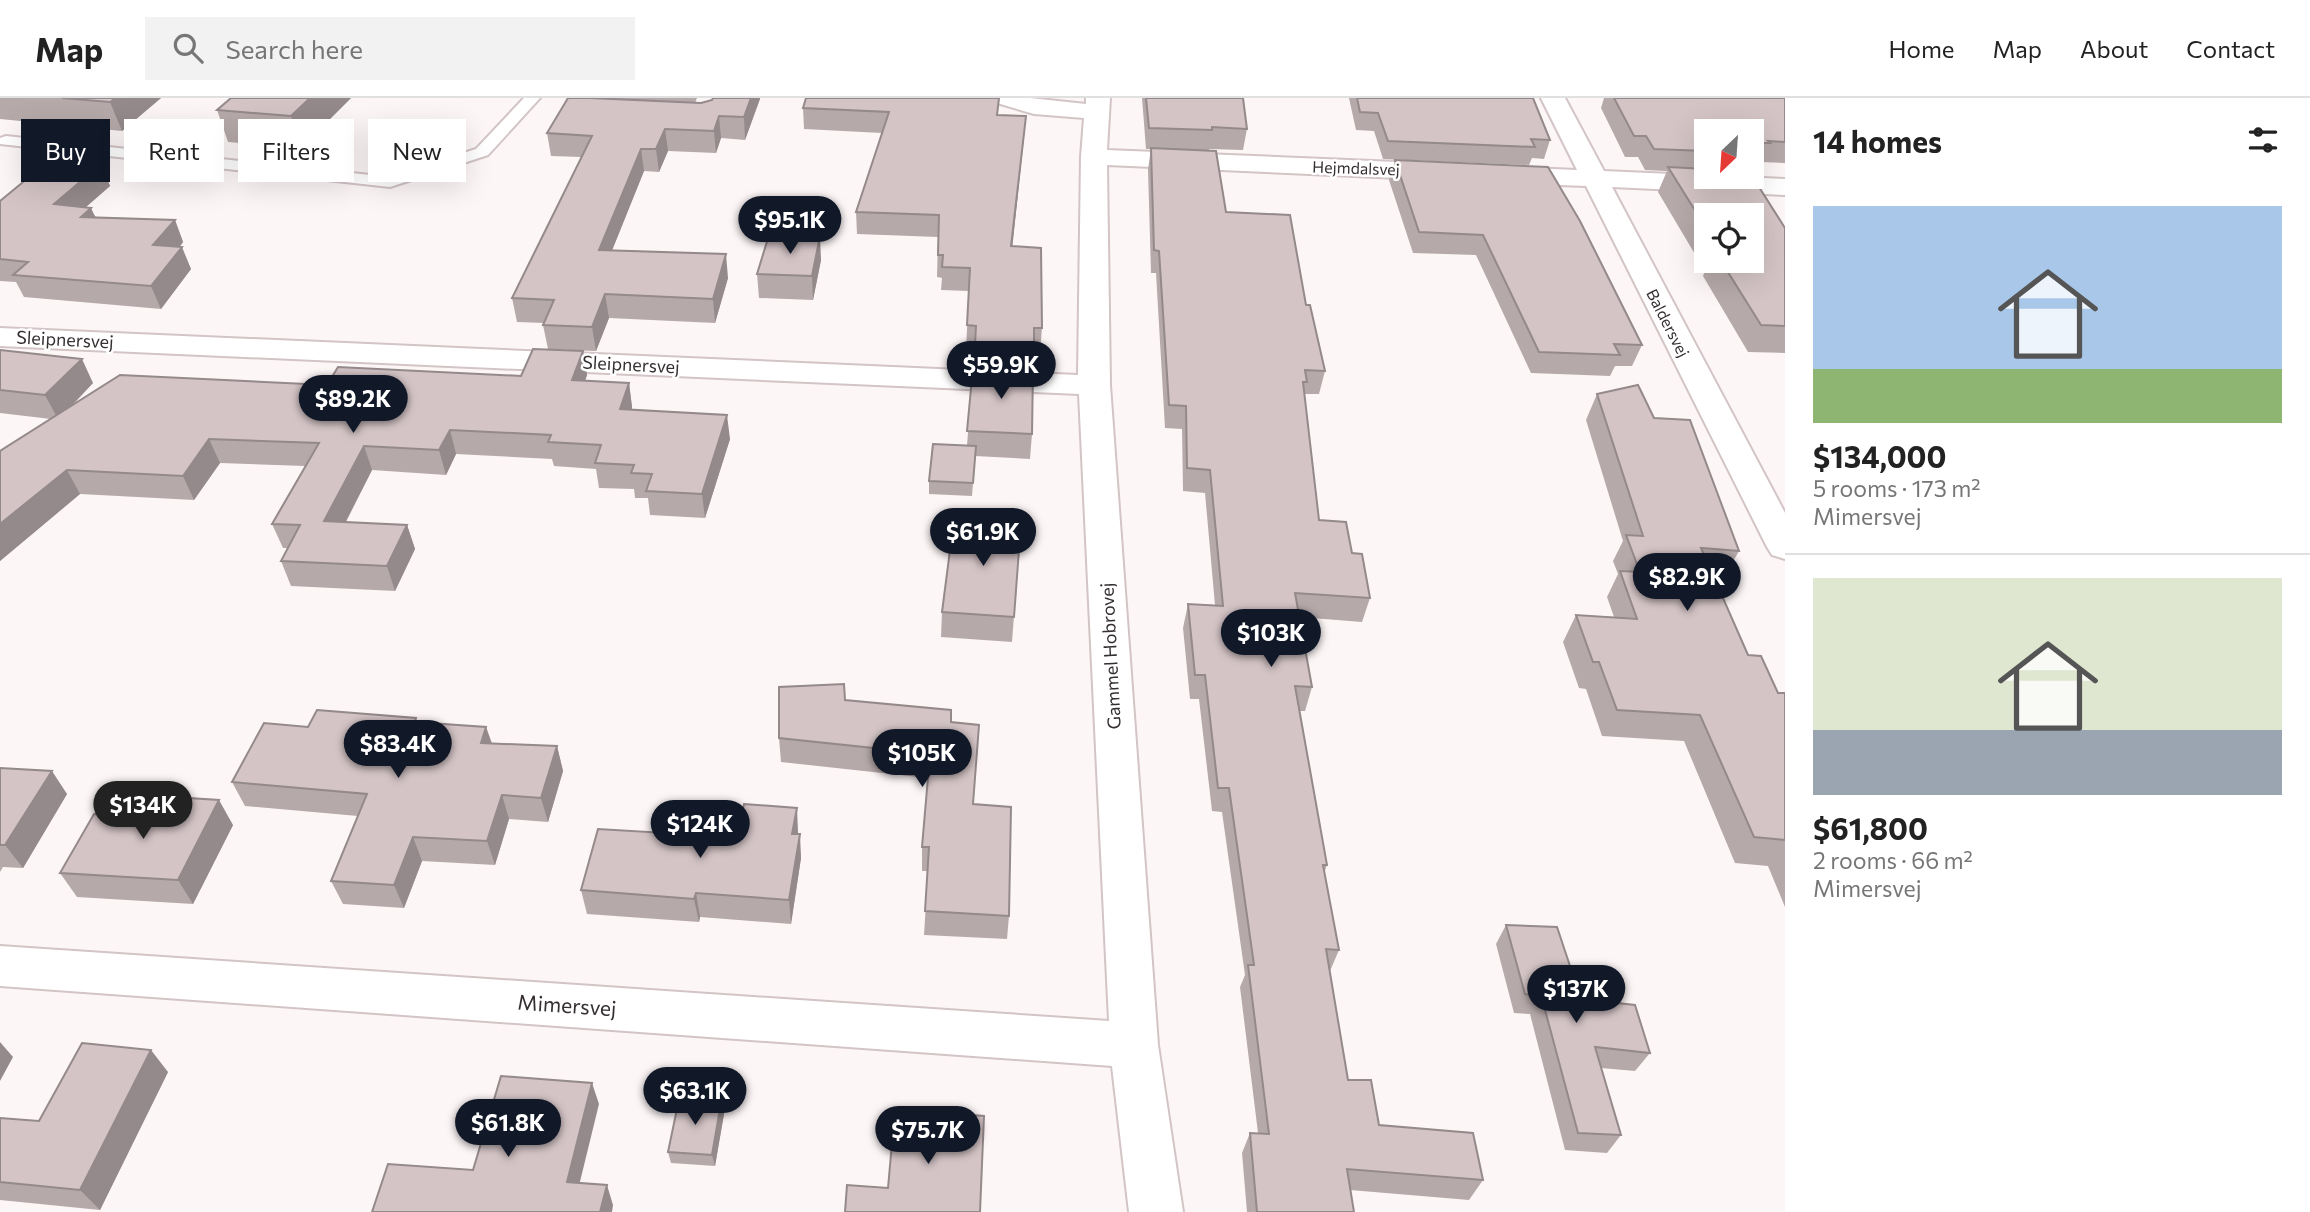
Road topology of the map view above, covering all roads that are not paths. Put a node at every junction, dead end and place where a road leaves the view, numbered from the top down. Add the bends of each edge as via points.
1 (532, 98) edge
2 (1005, 98) edge
3 (1553, 98) edge
4 (1099, 105) edge
5 (6, 141) dead end
6 (1094, 157) junction
7 (1594, 179) junction
8 (1785, 187) edge
9 (0, 337) edge
10 (1094, 386) junction
11 (1785, 547) edge
12 (0, 966) edge
13 (1134, 1045) junction
14 (1156, 1212) edge

1 - 5 lane via 482,152 390,182
2 - 4 street via 1034,107
3 - 7 street, Baldersvej
4 - 6 street, Gammel Hobrovej
6 - 7 street, Hejmdalsvej
6 - 10 street, Gammel Hobrovej
7 - 8 street, Hejmdalsvej
7 - 11 street, Baldersvej
9 - 10 street, Sleipnersvej
10 - 13 street, Gammel Hobrovej
12 - 13 street, Mimersvej
13 - 14 street, Gammel Hobrovej

